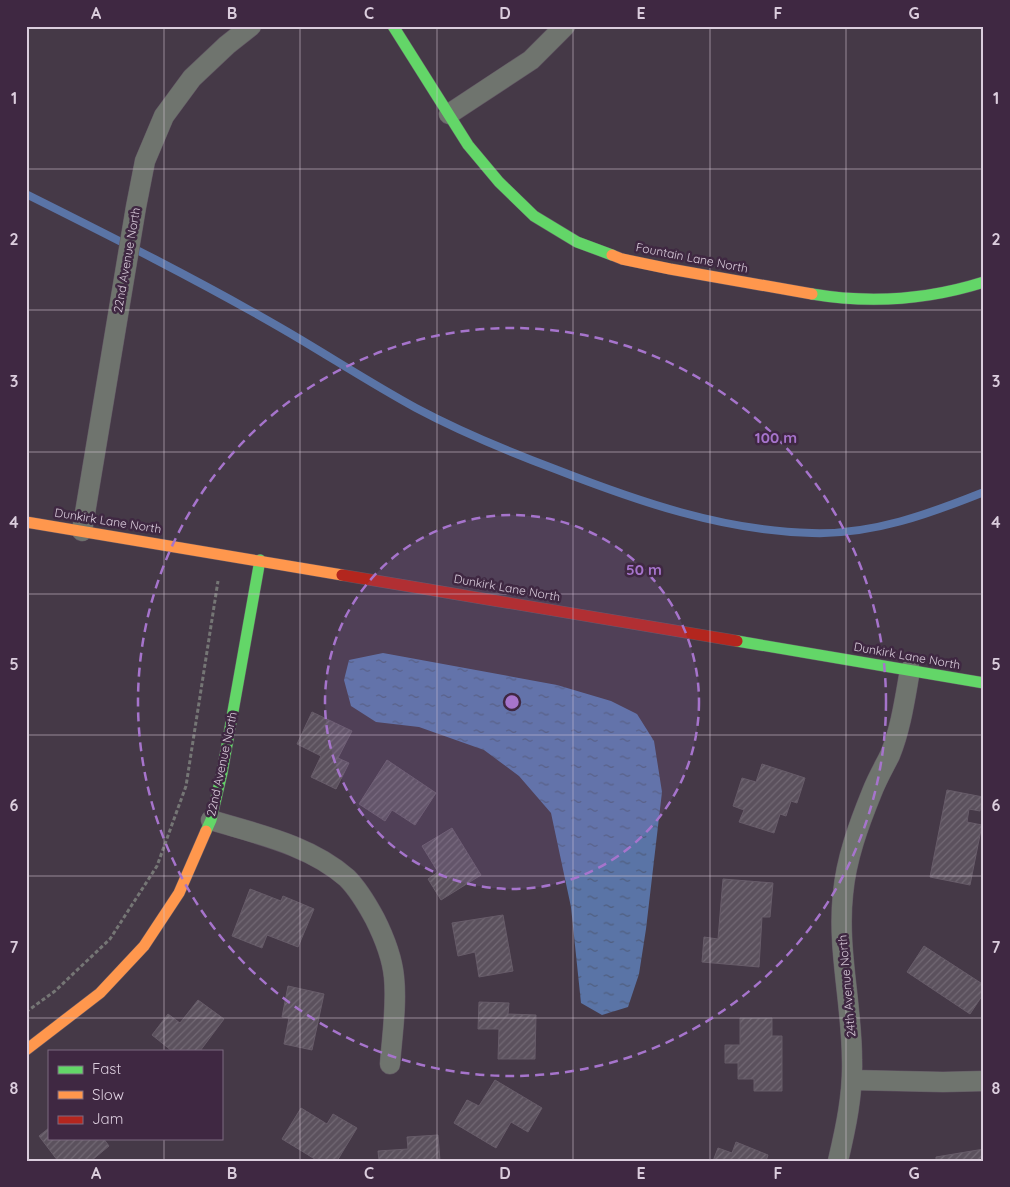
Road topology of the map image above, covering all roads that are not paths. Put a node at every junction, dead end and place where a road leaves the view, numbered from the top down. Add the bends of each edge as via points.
1 (251, 26) edge
2 (393, 26) edge
3 (564, 26) edge
4 (449, 114) junction
5 (984, 282) edge
6 (26, 522) edge
7 (82, 531) junction
8 (260, 560) junction
9 (910, 670) junction
10 (984, 683) edge
11 (211, 820) junction
12 (26, 1050) edge
13 (390, 1064) dead end
14 (852, 1080) junction
15 (984, 1081) edge
16 (838, 1161) edge

1 - 7 street, 22nd Avenue North via 192,78 164,116 145,161
2 - 4 street, Fountain Lane North
3 - 4 street via 532,60
4 - 5 street, Fountain Lane North via 468,145 534,216 577,242 622,258 840,299 896,300 952,292
6 - 7 street, Dunkirk Lane North
7 - 8 street, Dunkirk Lane North
8 - 9 street, Dunkirk Lane North
8 - 11 street, 22nd Avenue North
9 - 10 street, Dunkirk Lane North
9 - 14 street, 24th Avenue North via 893,746 854,840 843,893 842,946
11 - 12 street, 22nd Avenue North via 179,893 144,946 100,993
11 - 13 street via 283,842 317,857 347,879 369,908 386,940 394,976
14 - 15 street
14 - 16 street, 24th Avenue North via 848,1118

